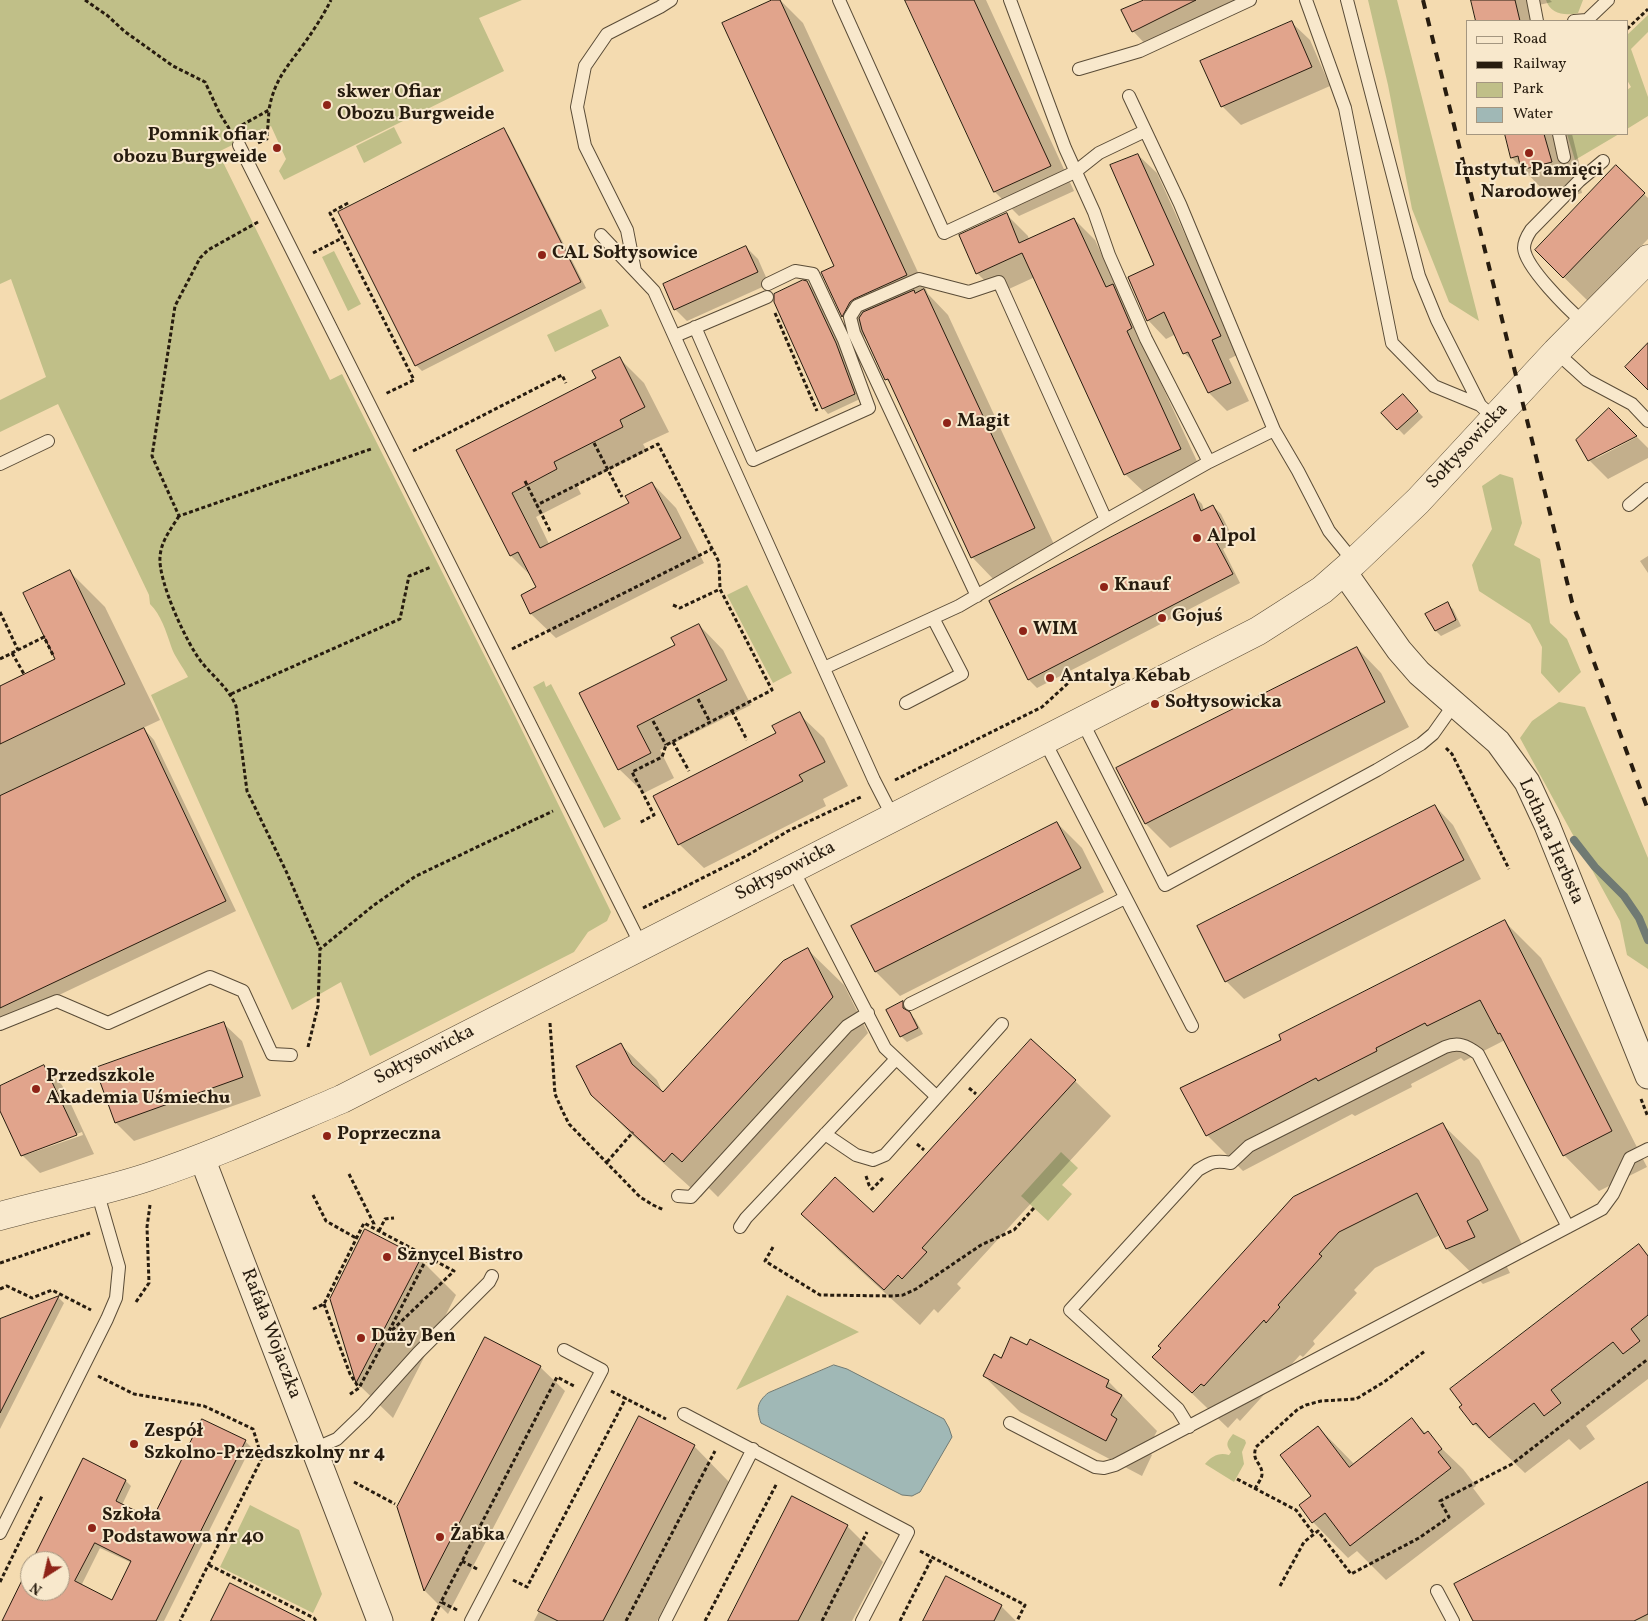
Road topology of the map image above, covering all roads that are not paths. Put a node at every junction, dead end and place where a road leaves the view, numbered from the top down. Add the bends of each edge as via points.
1 (670, 0) edge
2 (839, 0) edge
3 (1010, 0) edge
4 (1250, 0) edge
5 (1306, 0) edge
6 (1348, 0) edge
7 (1533, 0) edge
8 (1608, 0) edge
9 (1537, 20) edge
10 (1584, 20) edge
11 (1079, 69) dead end
12 (1129, 96) dead end
13 (1146, 131) junction
14 (1559, 135) edge
15 (239, 145) dead end
16 (1564, 157) dead end
17 (1603, 161) dead end
18 (1075, 172) junction
19 (600, 235) dead end
20 (1648, 259) edge
21 (635, 270) junction
22 (1584, 323) junction
23 (695, 327) junction
24 (675, 336) junction
25 (1556, 352) junction
26 (1487, 412) junction
27 (1648, 420) edge
28 (1274, 430) junction
29 (48, 441) dead end
30 (1209, 462) junction
31 (0, 464) edge
32 (1648, 489) edge
33 (1629, 506) dead end
34 (1106, 520) junction
35 (1349, 567) junction
36 (977, 596) junction
37 (933, 618) junction
38 (824, 668) junction
39 (906, 703) dead end
40 (1455, 703) junction
41 (1082, 721) junction
42 (1044, 740) junction
43 (893, 817) junction
44 (792, 868) junction
45 (1125, 898) junction
46 (642, 945) junction
47 (910, 1004) dead end
48 (868, 1013) junction
49 (0, 1024) edge
50 (1002, 1024) dead end
51 (1192, 1026) dead end
52 (291, 1054) dead end
53 (896, 1058) junction
54 (1648, 1076) edge
55 (936, 1096) junction
56 (825, 1134) junction
57 (1648, 1150) edge
58 (202, 1158) junction
59 (98, 1191) junction
60 (678, 1196) dead end
61 (0, 1216) edge
62 (740, 1227) dead end
63 (1568, 1227) junction
64 (492, 1276) dead end
65 (564, 1350) dead end
66 (684, 1414) dead end
67 (1010, 1423) dead end
68 (1189, 1427) junction
69 (314, 1449) junction
70 (753, 1449) junction
71 (0, 1533) edge
72 (1437, 1591) dead end
73 (472, 1619) edge
74 (380, 1621) edge
75 (665, 1621) edge
76 (862, 1621) edge
77 (1453, 1621) edge

1 - 21 lane via 607,34 585,66 577,107 585,146 627,230
2 - 18 lane via 944,233
3 - 18 lane
4 - 11 lane via 1140,51
5 - 26 lane via 1346,108 1392,343 1434,386
6 - 26 lane via 1419,276 1437,320
7 - 9 lane
8 - 10 lane
12 - 13 lane
13 - 18 lane via 1099,154
13 - 28 lane via 1180,204
14 - 16 lane
15 - 46 lane
17 - 22 lane via 1525,239 1524,250 1530,263
18 - 30 lane via 1146,339
19 - 21 lane
20 - 22 street, Sołtysowicka
21 - 24 lane via 654,291
22 - 25 street, Sołtysowicka
23 - 23 lane via 753,460 869,408 844,340 813,274 795,271 768,290
23 - 24 lane
24 - 38 lane
25 - 26 street, Sołtysowicka
25 - 27 lane via 1587,380 1632,404
26 - 35 street, Sołtysowicka via 1418,501
28 - 30 lane
28 - 35 lane
29 - 31 lane
30 - 34 lane
32 - 33 lane
34 - 36 lane
34 - 36 lane via 999,282 969,292 918,279 857,306 850,317 854,333
35 - 40 street, Lothara Herbsta via 1399,650
35 - 41 street, Sołtysowicka via 1322,590 1258,631
36 - 37 lane
37 - 38 lane
37 - 39 lane via 962,674
38 - 43 lane
40 - 41 lane via 1433,734 1421,744 1165,885
40 - 54 street, Lothara Herbsta via 1498,742 1527,782 1548,825
41 - 42 street, Sołtysowicka
42 - 43 street, Sołtysowicka
42 - 45 lane
43 - 44 street, Sołtysowicka
44 - 46 street, Sołtysowicka
44 - 48 lane
45 - 47 lane
45 - 51 lane
46 - 58 street, Sołtysowicka via 342,1099
48 - 53 lane via 885,1048
48 - 60 lane via 847,1026 691,1197
49 - 52 lane via 57,1001 108,1023 210,976 243,991 272,1054
50 - 55 lane
53 - 55 lane
53 - 56 lane
55 - 56 lane via 885,1155 873,1160 856,1155
56 - 62 lane
57 - 63 lane via 1630,1158 1602,1209
58 - 59 street, Sołtysowicka
58 - 69 street, Rafała Wojaczka
59 - 61 street, Sołtysowicka
59 - 71 lane via 119,1267 116,1298
63 - 68 lane
63 - 68 lane via 1478,1054 1455,1043 1249,1146 1231,1163 1218,1160 1210,1163 1198,1170 1070,1310 1178,1408
64 - 69 lane via 338,1440
65 - 73 lane via 602,1370
66 - 70 lane
67 - 68 lane via 1086,1463 1104,1468
69 - 74 street, Rafała Wojaczka
70 - 75 lane
70 - 76 lane via 908,1532
72 - 77 lane

